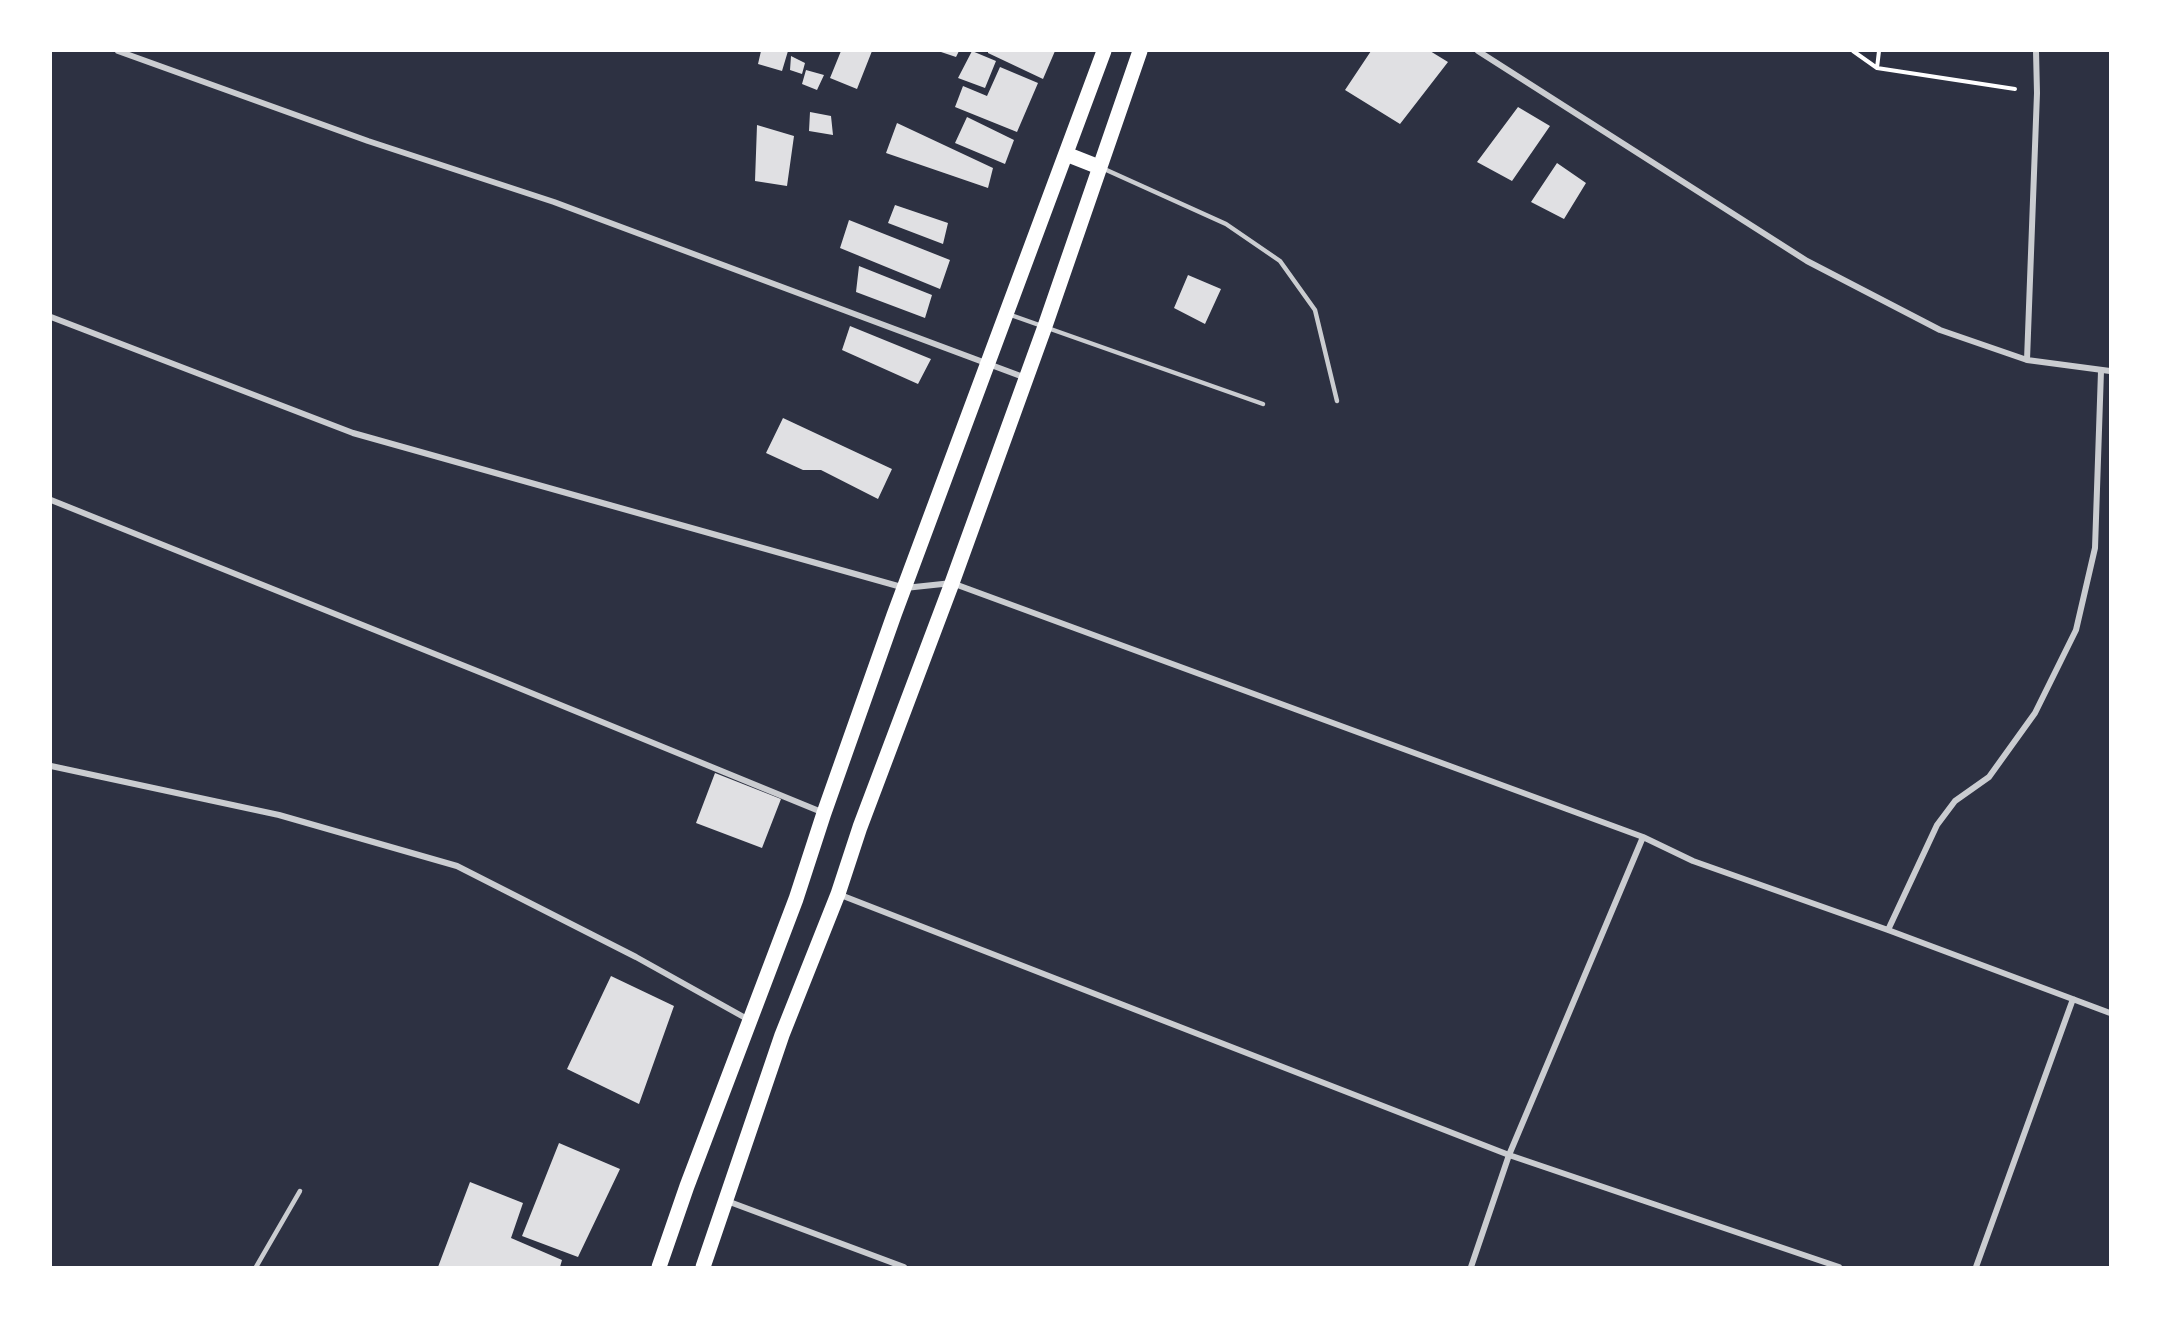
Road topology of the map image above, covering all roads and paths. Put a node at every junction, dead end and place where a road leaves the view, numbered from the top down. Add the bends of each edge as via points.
1 (118, 51) edge
2 (1104, 51) edge
3 (1140, 51) edge
4 (1478, 51) edge
5 (1853, 51) edge
6 (1879, 51) edge
7 (2036, 51) edge
8 (1877, 68) junction
9 (2037, 93) junction
10 (1066, 154) junction
11 (1100, 167) junction
12 (1007, 314) junction
13 (51, 317) edge
14 (1044, 329) junction
15 (2027, 360) junction
16 (989, 364) junction
17 (2101, 371) junction
18 (2110, 372) edge
19 (1026, 378) junction
20 (1337, 401) dead end
21 (1263, 404) dead end
22 (51, 500) edge
23 (952, 582) junction
24 (904, 588) junction
25 (51, 766) edge
26 (824, 813) junction
27 (1643, 837) junction
28 (838, 894) junction
29 (1888, 930) junction
30 (2073, 999) junction
31 (2110, 1014) edge
32 (749, 1020) junction
33 (1509, 1155) junction
34 (300, 1191) dead end
35 (726, 1201) junction
36 (256, 1267) edge
37 (659, 1267) edge
38 (703, 1267) edge
39 (904, 1267) edge
40 (1471, 1267) edge
41 (1839, 1267) edge
42 (1976, 1267) edge

1 - 16 street via 368,141 554,202
2 - 10 main road
3 - 11 main road
4 - 15 street via 1808,261 1940,330
5 - 8 path
6 - 8 path
7 - 9 street
8 - 9 path
9 - 15 street
10 - 11 main road
10 - 12 main road
11 - 14 main road
11 - 20 lane via 1226,224 1280,261 1316,310
12 - 14 lane
12 - 16 main road
13 - 24 street via 353,433
14 - 19 main road
14 - 21 lane
15 - 17 street
16 - 19 street
16 - 24 main road
17 - 18 street
17 - 29 street via 2095,548 2076,630 2028,723 1989,777 1955,801 1937,825
19 - 23 main road
22 - 26 street
23 - 24 street
23 - 27 street
23 - 28 main road
24 - 26 main road
25 - 32 street via 279,815 457,866 636,957
26 - 32 main road
27 - 29 street via 1693,861
27 - 33 street
28 - 33 street
28 - 35 main road via 782,1035
29 - 30 street
30 - 31 street
30 - 42 street
32 - 37 main road
33 - 40 street
33 - 41 street
34 - 36 lane
35 - 38 main road
35 - 39 street

